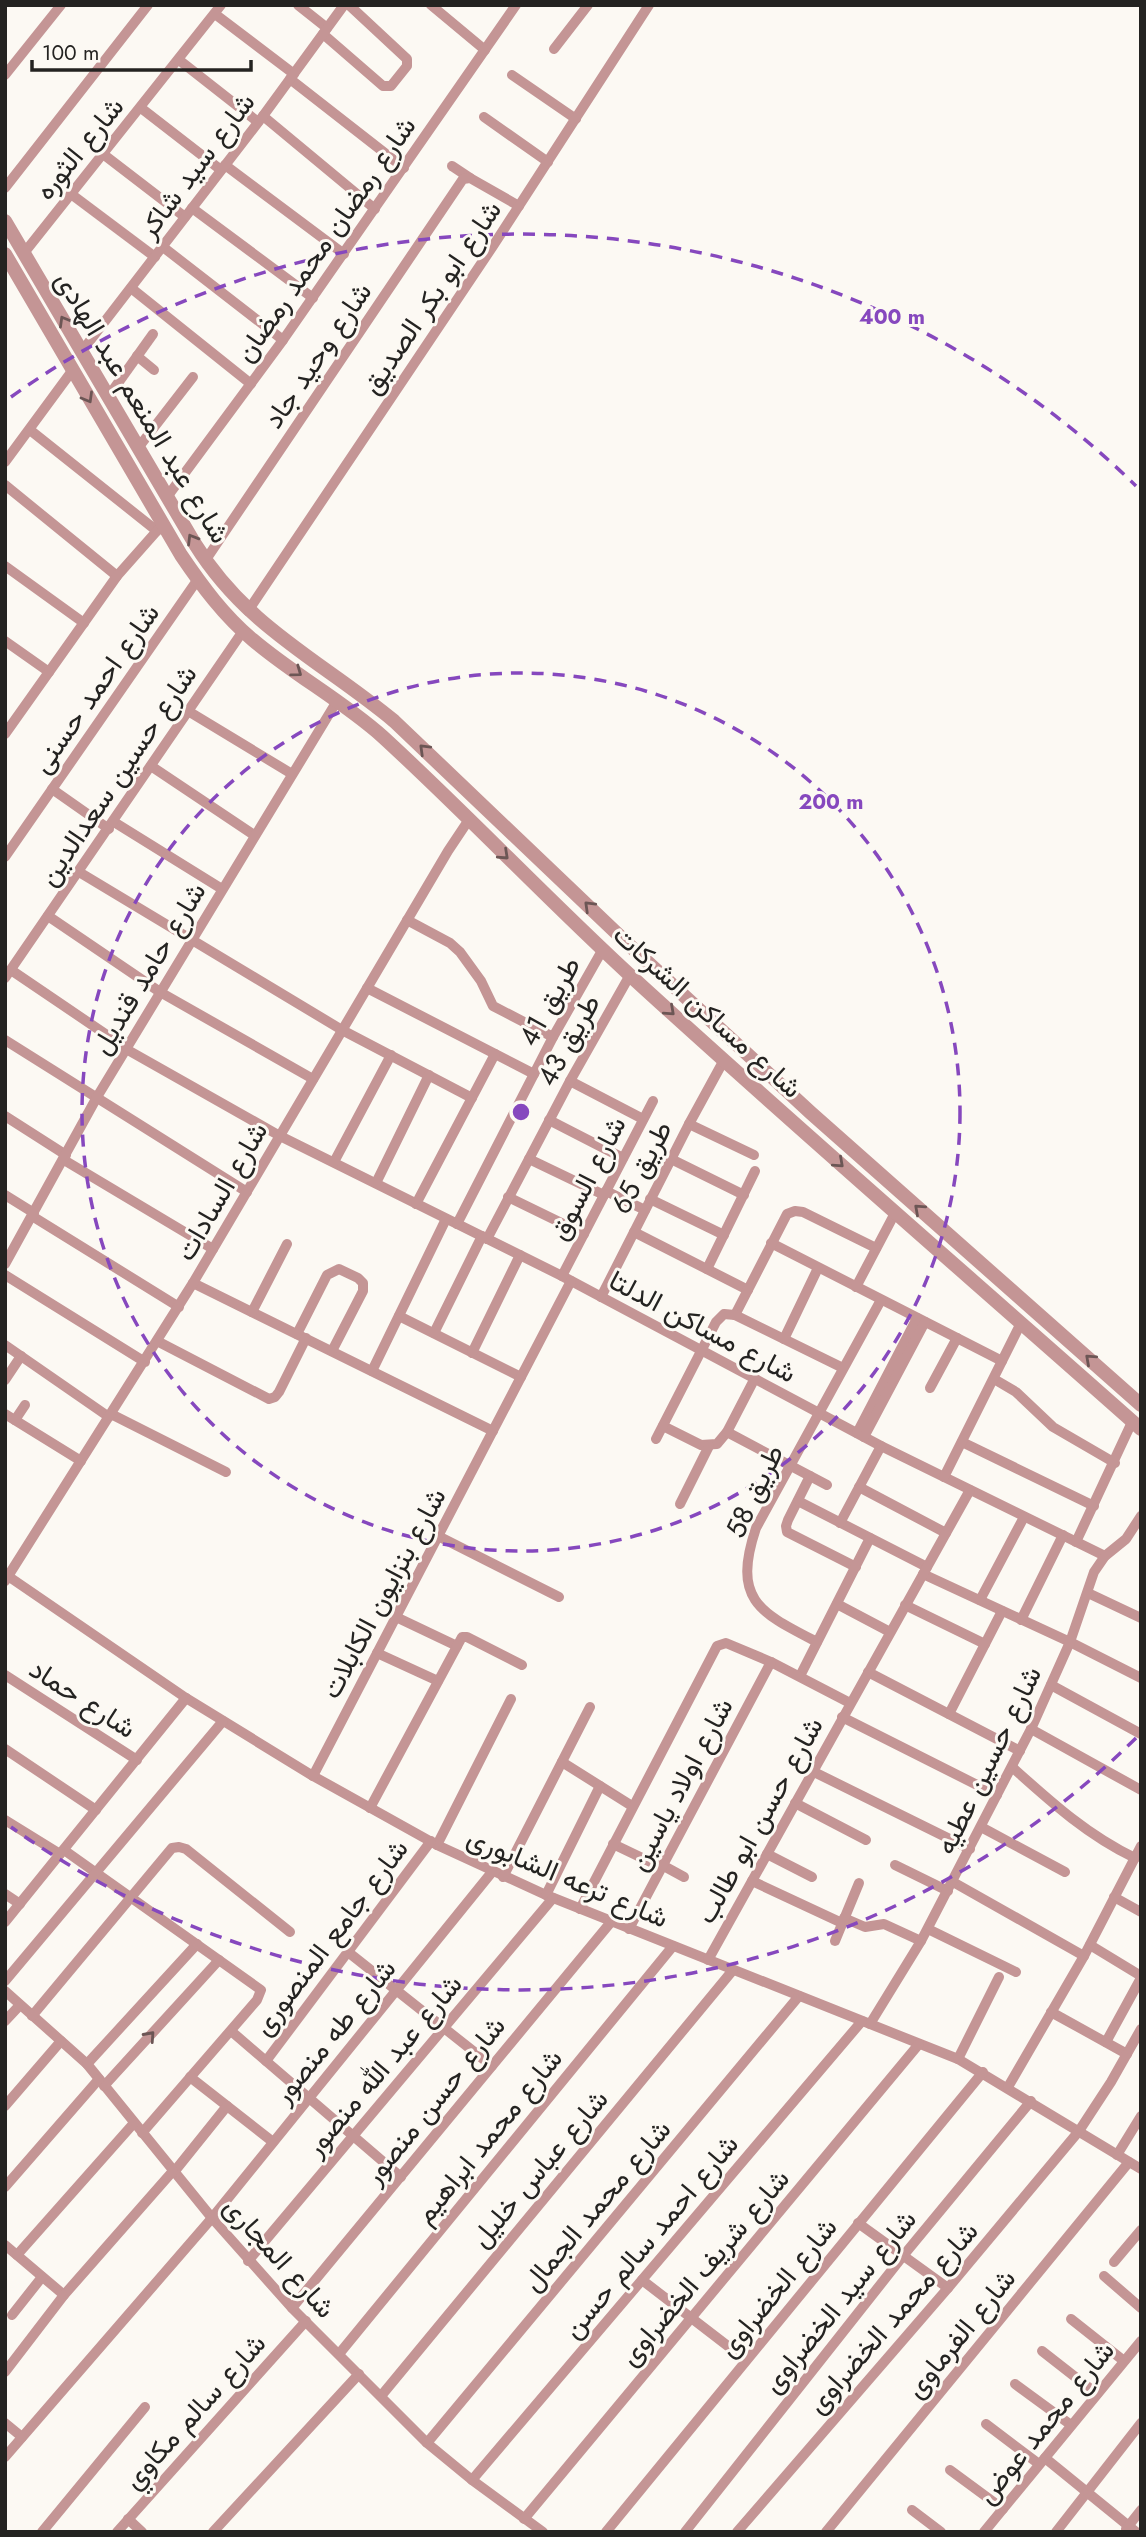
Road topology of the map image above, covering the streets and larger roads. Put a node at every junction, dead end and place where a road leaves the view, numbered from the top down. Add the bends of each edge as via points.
1 (61, 5) edge
2 (148, 5) edge
3 (298, 5) edge
4 (346, 5) edge
5 (431, 5) edge
6 (516, 5) edge
7 (588, 5) edge
8 (649, 6) edge
9 (218, 9) edge
10 (325, 31) junction
11 (485, 50) junction
12 (554, 50) dead end
13 (178, 60) junction
14 (5, 75) edge
15 (512, 75) dead end
16 (292, 76) junction
17 (141, 108) junction
18 (484, 117) dead end
19 (261, 119) junction
20 (576, 119) junction
21 (103, 154) junction
22 (548, 162) junction
23 (452, 166) dead end
24 (223, 167) junction
25 (404, 167) junction
26 (470, 178) junction
27 (5, 188) edge
28 (71, 194) junction
29 (519, 206) junction
30 (375, 209) junction
31 (189, 212) junction
32 (5, 221) edge
33 (163, 247) junction
34 (24, 253) junction
35 (5, 254) edge
36 (344, 254) junction
37 (155, 257) junction
38 (131, 288) junction
39 (313, 298) junction
40 (153, 334) dead end
41 (283, 340) junction
42 (82, 351) junction
43 (137, 356) junction
44 (155, 370) dead end
45 (72, 371) junction
46 (193, 377) dead end
47 (251, 384) junction
48 (108, 397) junction
49 (30, 430) junction
50 (138, 448) junction
51 (6, 458) edge
52 (5, 485) edge
53 (167, 497) junction
54 (160, 528) junction
55 (205, 561) junction
56 (5, 566) edge
57 (117, 576) junction
58 (198, 579) junction
59 (248, 611) junction
60 (83, 623) junction
61 (243, 631) junction
62 (5, 641) edge
63 (49, 672) junction
64 (337, 701) junction
65 (188, 710) junction
66 (9, 721) edge
67 (5, 734) edge
68 (151, 766) junction
69 (292, 774) junction
70 (52, 789) junction
71 (468, 821) junction
72 (111, 826) junction
73 (254, 835) junction
74 (5, 857) edge
75 (79, 872) junction
76 (222, 889) junction
77 (48, 916) junction
78 (407, 920) junction
79 (191, 941) junction
80 (603, 949) junction
81 (8, 973) edge
82 (630, 975) junction
83 (367, 988) junction
84 (160, 992) junction
85 (342, 1030) junction
86 (553, 1037) junction
87 (5, 1040) edge
88 (126, 1049) junction
89 (495, 1054) junction
90 (391, 1055) junction
91 (724, 1060) junction
92 (534, 1074) junction
93 (429, 1075) junction
94 (313, 1079) junction
95 (570, 1081) junction
96 (97, 1097) junction
97 (472, 1098) junction
98 (653, 1101) dead end
99 (811, 1113) junction
100 (5, 1116) edge
101 (643, 1119) junction
102 (549, 1120) junction
103 (689, 1124) junction
104 (799, 1127) junction
105 (280, 1136) junction
106 (754, 1155) dead end
107 (65, 1157) junction
108 (623, 1158) junction
109 (529, 1159) junction
110 (671, 1159) junction
111 (334, 1163) junction
112 (755, 1171) dead end
113 (376, 1183) junction
114 (247, 1192) junction
115 (605, 1193) junction
116 (5, 1195) edge
117 (744, 1195) junction
118 (508, 1197) junction
119 (416, 1204) junction
120 (648, 1204) junction
121 (895, 1213) junction
122 (33, 1215) junction
123 (446, 1219) junction
124 (457, 1224) junction
125 (634, 1232) junction
126 (584, 1234) junction
127 (724, 1235) junction
128 (484, 1238) junction
129 (771, 1243) junction
130 (287, 1244) dead end
131 (876, 1248) junction
132 (213, 1249) junction
133 (520, 1255) junction
134 (5, 1264) edge
135 (818, 1268) junction
136 (707, 1269) junction
137 (5, 1275) edge
138 (566, 1279) junction
139 (193, 1283) junction
140 (856, 1287) junction
141 (748, 1290) junction
142 (601, 1297) junction
143 (881, 1300) junction
144 (179, 1307) junction
145 (252, 1312) junction
146 (735, 1315) junction
147 (399, 1316) junction
148 (921, 1320) junction
149 (1021, 1323) junction
150 (434, 1333) junction
151 (301, 1336) junction
152 (957, 1338) junction
153 (784, 1339) junction
154 (157, 1341) junction
155 (5, 1345) edge
156 (702, 1350) junction
157 (332, 1351) junction
158 (472, 1353) junction
159 (21, 1356) junction
160 (1002, 1361) junction
161 (145, 1362) junction
162 (843, 1368) junction
163 (372, 1371) junction
164 (521, 1377) junction
165 (755, 1378) junction
166 (994, 1379) junction
167 (5, 1380) edge
168 (930, 1388) dead end
169 (25, 1405) dead end
170 (1141, 1405) edge
171 (818, 1413) junction
172 (110, 1416) junction
173 (10, 1417) edge
174 (1136, 1425) edge
175 (663, 1426) junction
176 (493, 1431) junction
177 (727, 1432) junction
178 (861, 1435) junction
179 (656, 1439) dead end
180 (962, 1442) junction
181 (709, 1446) junction
182 (881, 1446) junction
183 (81, 1461) junction
184 (1115, 1462) junction
185 (790, 1465) junction
186 (226, 1472) dead end
187 (810, 1476) junction
188 (944, 1477) junction
189 (827, 1485) dead end
190 (859, 1487) junction
191 (970, 1490) junction
192 (798, 1501) junction
193 (680, 1504) dead end
194 (1094, 1506) junction
195 (1141, 1516) edge
196 (1024, 1517) junction
197 (840, 1523) junction
198 (946, 1533) junction
199 (1062, 1535) junction
200 (438, 1536) junction
201 (870, 1538) junction
202 (1076, 1542) junction
203 (1105, 1556) junction
204 (856, 1567) junction
205 (925, 1570) junction
206 (6, 1577) edge
207 (1088, 1593) junction
208 (559, 1597) dead end
209 (980, 1601) junction
210 (837, 1604) junction
211 (905, 1605) junction
212 (1002, 1611) junction
213 (396, 1618) junction
214 (1141, 1618) edge
215 (1021, 1620) junction
216 (890, 1632) junction
217 (817, 1642) junction
218 (1070, 1642) junction
219 (985, 1644) junction
220 (457, 1646) junction
221 (377, 1653) junction
222 (771, 1662) junction
223 (522, 1665) dead end
224 (868, 1672) junction
225 (5, 1675) edge
226 (800, 1676) junction
227 (1141, 1678) edge
228 (438, 1681) junction
229 (1051, 1685) junction
230 (186, 1699) junction
231 (511, 1699) dead end
232 (850, 1703) junction
233 (590, 1707) dead end
234 (949, 1714) junction
235 (842, 1717) junction
236 (223, 1721) junction
237 (1031, 1729) junction
238 (1141, 1734) edge
239 (5, 1749) edge
240 (1020, 1751) junction
241 (137, 1760) junction
242 (562, 1762) junction
243 (1012, 1767) junction
244 (812, 1771) junction
245 (313, 1776) junction
246 (600, 1786) junction
247 (1141, 1790) edge
248 (997, 1795) junction
249 (795, 1803) junction
250 (632, 1806) junction
251 (370, 1808) junction
252 (96, 1810) junction
253 (5, 1820) edge
254 (981, 1827) junction
255 (866, 1840) dead end
256 (434, 1843) junction
257 (613, 1844) junction
258 (1141, 1846) edge
259 (971, 1849) junction
260 (62, 1852) junction
261 (767, 1854) junction
262 (1135, 1858) junction
263 (895, 1865) dead end
264 (662, 1866) junction
265 (492, 1872) junction
266 (1065, 1872) dead end
267 (96, 1873) junction
268 (503, 1877) junction
269 (684, 1877) dead end
270 (813, 1877) dead end
271 (752, 1881) junction
272 (859, 1883) dead end
273 (951, 1886) junction
274 (5, 1894) edge
275 (131, 1897) junction
276 (549, 1897) junction
277 (1114, 1897) junction
278 (20, 1904) junction
279 (580, 1909) junction
280 (1141, 1912) edge
281 (843, 1920) junction
282 (5, 1922) edge
283 (611, 1922) junction
284 (629, 1928) junction
285 (928, 1929) junction
286 (290, 1932) dead end
287 (835, 1941) dead end
288 (921, 1941) junction
289 (197, 1944) junction
290 (1090, 1945) junction
291 (673, 1946) junction
292 (348, 1952) junction
293 (1084, 1956) junction
294 (219, 1960) junction
295 (709, 1960) junction
296 (733, 1970) junction
297 (1016, 1972) dead end
298 (999, 1977) dead end
299 (1141, 1977) edge
300 (5, 1981) edge
301 (396, 1990) junction
302 (5, 1991) edge
303 (799, 1996) junction
304 (20, 2005) junction
305 (1051, 2012) junction
306 (33, 2015) junction
307 (5, 2021) edge
308 (866, 2022) junction
309 (444, 2027) junction
310 (1141, 2029) edge
311 (231, 2031) junction
312 (61, 2041) junction
313 (1106, 2042) junction
314 (919, 2043) junction
315 (1127, 2054) junction
316 (958, 2059) junction
317 (266, 2061) junction
318 (87, 2064) junction
319 (492, 2066) junction
320 (983, 2071) junction
321 (190, 2077) junction
322 (102, 2083) junction
323 (1007, 2087) junction
324 (309, 2098) junction
325 (1031, 2101) junction
326 (5, 2106) edge
327 (227, 2106) junction
328 (1141, 2116) edge
329 (134, 2123) junction
330 (1079, 2131) junction
331 (142, 2133) junction
332 (353, 2136) junction
333 (273, 2142) junction
334 (1117, 2155) junction
335 (1129, 2162) junction
336 (1141, 2169) edge
337 (174, 2172) junction
338 (401, 2177) junction
339 (5, 2187) edge
340 (212, 2218) junction
341 (858, 2224) junction
342 (1141, 2230) edge
343 (5, 2245) edge
344 (17, 2255) junction
345 (903, 2256) junction
346 (248, 2261) junction
347 (1114, 2262) dead end
348 (1104, 2276) dead end
349 (42, 2277) junction
350 (642, 2280) junction
351 (948, 2288) junction
352 (64, 2295) junction
353 (292, 2308) junction
354 (1141, 2308) edge
355 (12, 2315) dead end
356 (691, 2318) junction
357 (1072, 2319) dead end
358 (306, 2321) junction
359 (1141, 2340) edge
360 (1042, 2351) dead end
361 (339, 2354) junction
362 (10, 2357) edge
363 (746, 2360) junction
364 (1124, 2361) junction
365 (5, 2372) edge
366 (359, 2374) junction
367 (1015, 2384) dead end
368 (1097, 2394) junction
369 (381, 2396) junction
370 (145, 2407) dead end
371 (5, 2423) edge
372 (1141, 2423) edge
373 (986, 2424) dead end
374 (1071, 2426) junction
375 (22, 2437) junction
376 (428, 2444) junction
377 (5, 2456) edge
378 (1042, 2461) junction
379 (950, 2470) dead end
380 (472, 2480) junction
381 (1087, 2492) junction
382 (1003, 2509) junction
383 (912, 2510) dead end
384 (1141, 2510) edge
385 (128, 2519) junction
386 (524, 2519) junction
387 (1130, 2530) edge
388 (42, 2532) edge
389 (117, 2532) edge
390 (142, 2532) edge
391 (214, 2532) edge
392 (543, 2532) edge
393 (606, 2532) edge
394 (685, 2532) edge
395 (737, 2532) edge
396 (825, 2532) edge
397 (941, 2532) edge
398 (984, 2532) edge
399 (1056, 2532) edge

1 - 14 street
2 - 27 street
3 - 10 street
4 - 10 street, شارع سيد شاكر
4 - 10 street via 407,59 408,66 391,86 383,86
5 - 11 street
6 - 11 street, شارع رمضان محمد رمضان
7 - 12 street
8 - 20 street, شارع ابو بكر الصديق
9 - 13 street, شارع الثوره
9 - 16 street
10 - 16 street, شارع سيد شاكر
11 - 25 street, شارع رمضان محمد رمضان
13 - 17 street, شارع الثوره
13 - 19 street
15 - 20 street
16 - 19 street, شارع سيد شاكر
16 - 25 street
17 - 21 street, شارع الثوره
17 - 24 street
18 - 22 street
19 - 24 street, شارع سيد شاكر
19 - 30 street
20 - 22 street, شارع ابو بكر الصديق
21 - 28 street, شارع الثوره
21 - 31 street
22 - 29 street, شارع ابو بكر الصديق
23 - 26 street
24 - 31 street, شارع سيد شاكر
24 - 36 street
25 - 30 street, شارع رمضان محمد رمضان
26 - 29 street
26 - 55 street, شارع وحيد جاد via 461,181
28 - 34 street, شارع الثوره
28 - 37 street
29 - 59 street, شارع ابو بكر الصديق
30 - 36 street, شارع رمضان محمد رمضان
31 - 33 street, شارع سيد شاكر
31 - 39 street
32 - 34 street, شارع عبد المنعم عبد الهادى
33 - 37 street, شارع سيد شاكر
33 - 41 street
42 -> 34 street, شارع عبد المنعم عبد الهادى
35 - 45 street, شارع عبد المنعم عبد الهادى
36 - 39 street, شارع رمضان محمد رمضان
37 - 38 street, شارع سيد شاكر
38 - 42 street, شارع سيد شاكر
38 - 47 street
39 - 41 street, شارع رمضان محمد رمضان
40 - 43 street
41 - 47 street, شارع رمضان محمد رمضان
42 - 48 street, شارع عبد المنعم عبد الهادى
43 - 44 street
43 - 48 street
45 - 49 street
45 -> 54 street, شارع عبد المنعم عبد الهادى
46 - 50 street
47 - 53 street, شارع رمضان محمد رمضان
48 - 50 street, شارع عبد المنعم عبد الهادى
49 - 51 street
49 - 54 street
50 - 53 street, شارع عبد المنعم عبد الهادى
52 - 57 street
55 -> 53 street, شارع عبد المنعم عبد الهادى
54 - 57 street
54 - 58 street, شارع عبد المنعم عبد الهادى
55 - 59 street, شارع عبد المنعم عبد الهادى
56 - 60 street
57 - 60 street
58 - 61 street, شارع عبد المنعم عبد الهادى
58 - 70 street, شارع احمد حسنى
99 -> 59 street, شارع مساكن الشركات via 394,721
60 - 63 street
61 -> 64 street, شارع مساكن الشركات
61 - 65 street, شارع حسين سعدالدين
62 - 63 street
63 - 66 street
64 - 69 street, شارع حامد قنديل
64 - 71 street, شارع مساكن الشركات via 383,737
65 - 68 street, شارع حسين سعدالدين
65 - 69 street
66 - 67 street
68 - 72 street, شارع حسين سعدالدين
68 - 73 street
69 - 73 street, شارع حامد قنديل
70 - 72 street
70 - 74 street, شارع احمد حسنى
71 - 78 street, شارع السادات
71 -> 80 street, شارع مساكن الشركات
72 - 75 street, شارع حسين سعدالدين
72 - 76 street
73 - 76 street, شارع حامد قنديل
75 - 77 street, شارع حسين سعدالدين
75 - 79 street
76 - 79 street, شارع حامد قنديل
77 - 81 street, شارع حسين سعدالدين
77 - 84 street
78 - 83 street, شارع السادات
78 - 86 street via 460,952 493,1006
79 - 84 street, شارع حامد قنديل
79 - 85 street
80 - 82 street, شارع مساكن الشركات
80 - 86 street, طريق 41
81 - 88 street, شارع مساكن الدلتا
82 -> 91 street, شارع مساكن الشركات
82 - 95 street, طريق 43
83 - 85 street, شارع السادات
83 - 89 street
84 - 88 street, شارع حامد قنديل
84 - 94 street
85 - 90 street
85 - 94 street, شارع السادات
86 - 92 street, طريق 41
87 - 96 street
88 - 96 street, شارع حامد قنديل
88 - 105 street, شارع مساكن الدلتا
89 - 92 street
89 - 97 street
90 - 93 street
90 - 111 street
91 - 103 street, طريق 65
91 - 104 street, شارع مساكن الشركات
92 - 124 street, طريق 41
93 - 97 street
93 - 113 street
94 - 105 street, شارع السادات
95 - 101 street
95 - 102 street, طريق 43
96 - 107 street, شارع حامد قنديل
96 - 114 street
97 - 119 street
98 - 101 street, شارع السوق
99 - 104 street
170 -> 99 street, شارع مساكن الشركات
100 - 107 street
101 - 108 street, شارع السوق
102 - 108 street
102 - 109 street, طريق 43
103 - 106 street
103 - 110 street, طريق 65
104 -> 121 street, شارع مساكن الشركات
105 - 111 street, شارع مساكن الدلتا
105 - 114 street, شارع السادات
107 - 122 street, شارع حامد قنديل
107 - 132 street
108 - 115 street, شارع السوق
109 - 115 street
109 - 118 street, طريق 43
110 - 117 street
110 - 120 street, طريق 65
111 - 113 street, شارع مساكن الدلتا
112 - 117 street
113 - 119 street, شارع مساكن الدلتا
114 - 132 street, شارع السادات
115 - 120 street
115 - 126 street, شارع السوق
116 - 122 street
117 - 127 street
118 - 126 street
118 - 128 street, طريق 43
119 - 123 street, شارع مساكن الدلتا
120 - 125 street, طريق 65
120 - 127 street
121 - 131 street
121 - 149 street, شارع مساكن الشركات
122 - 134 street, شارع حامد قنديل
122 - 144 street
123 - 124 street, شارع مساكن الدلتا
123 - 147 street
124 - 128 street, شارع مساكن الدلتا
125 - 136 street
125 - 142 street, طريق 65
126 - 138 street, شارع السوق
127 - 136 street
128 - 133 street, شارع مساكن الدلتا
128 - 150 street, طريق 43
129 - 131 street via 787,1214 795,1211
129 - 135 street
129 - 141 street
130 - 145 street
131 - 140 street
132 - 139 street, شارع السادات
133 - 138 street, شارع مساكن الدلتا
133 - 158 street
135 - 140 street
135 - 153 street
136 - 141 street
137 - 161 street
138 - 142 street, شارع مساكن الدلتا
138 - 164 street, شارع السوق
139 - 144 street, شارع السادات
139 - 145 street
140 - 143 street
141 - 146 street
142 - 156 street, شارع مساكن الدلتا
143 - 148 street
143 - 162 street, طريق 58
144 - 154 street, شارع السادات
145 - 151 street
146 - 153 street
146 - 156 street via 719,1317
147 - 150 street
147 - 163 street
148 - 152 street
148 - 178 street
149 - 160 street
149 - 174 street, شارع مساكن الشركات
150 - 158 street
151 - 154 street via 275,1397 270,1399
151 - 157 street
151 - 157 street via 323,1281 332,1271 339,1269 358,1278 363,1283 360,1297
152 - 160 street
152 - 168 street
153 - 162 street
154 - 161 street, شارع السادات
155 - 159 street
156 - 165 street, شارع مساكن الدلتا
156 - 175 street
157 - 163 street
158 - 164 street
159 - 167 street
159 - 172 street
160 - 166 street
161 - 172 street, شارع السادات
162 - 171 street, طريق 58
163 - 176 street
164 - 176 street, شارع السوق
165 - 171 street, شارع مساكن الدلتا
165 - 177 street
166 - 180 street
166 - 184 street via 1016,1392 1053,1427
169 - 173 street
171 - 178 street, شارع مساكن الدلتا
171 - 185 street, طريق 58
172 - 183 street, شارع السادات
172 - 186 street
173 - 183 street
174 - 184 street
175 - 179 street
175 - 181 street
176 - 200 street, شارع بنزايون الكابلات
177 - 181 street
177 - 185 street
178 - 182 street, شارع مساكن الدلتا
180 - 188 street
180 - 194 street
181 - 193 street
182 - 188 street, شارع مساكن الدلتا
182 - 190 street
183 - 206 street, شارع السادات
184 - 194 street
185 - 187 street
185 - 217 street, طريق 58 via 752,1537 746,1567 749,1586 772,1619
187 - 189 street
187 - 192 street
188 - 191 street, شارع مساكن الدلتا
190 - 197 street
190 - 198 street
191 - 196 street, شارع مساكن الدلتا
191 - 198 street, شارع حسن ابو طالب
192 - 197 street
192 - 204 street via 787,1532
194 - 202 street
195 - 203 street, شارع حسين عطيه via 1126,1539
196 - 199 street, شارع مساكن الدلتا
196 - 209 street
197 - 201 street
198 - 205 street, شارع حسن ابو طالب
199 - 202 street, شارع مساكن الدلتا
199 - 215 street
200 - 208 street
200 - 213 street, شارع بنزايون الكابلات
201 - 204 street
201 - 205 street
202 - 203 street, شارع مساكن الدلتا
203 - 207 street, شارع حسين عطيه
204 - 210 street
205 - 209 street
205 - 211 street, شارع حسن ابو طالب
206 - 230 street, شارع ترعه الشابورى
207 - 214 street
207 - 218 street, شارع حسين عطيه
209 - 212 street
210 - 216 street
210 - 217 street
211 - 216 street, شارع حسن ابو طالب
211 - 219 street
212 - 215 street
212 - 219 street
213 - 220 street
213 - 221 street, شارع بنزايون الكابلات
215 - 218 street
216 - 224 street, شارع حسن ابو طالب
217 - 226 street
218 - 227 street
218 - 229 street, شارع حسين عطيه
219 - 234 street
220 - 223 street via 465,1636
220 - 228 street
221 - 228 street
221 - 245 street, شارع بنزايون الكابلات
222 - 226 street, شارع حسن ابو طالب
222 - 250 street, شارع حسن ابو طالب via 726,1643 714,1650
222 - 264 street, شارع اولاد ياسين
224 - 232 street, شارع حسن ابو طالب
224 - 234 street
225 - 241 street, شارع حماد
226 - 232 street, شارع حسن ابو طالب
228 - 251 street
229 - 237 street, شارع حسين عطيه
229 - 238 street
230 - 236 street, شارع ترعه الشابورى
230 - 241 street
231 - 256 street, شارع جامع المنصورى
232 - 235 street, شارع حسن ابو طالب
233 - 242 street
234 - 240 street
235 - 244 street, شارع حسن ابو طالب
235 - 248 street
236 - 245 street, شارع ترعه الشابورى
236 - 267 street
237 - 240 street, شارع حسين عطيه
237 - 247 street
239 - 252 street
240 - 243 street, شارع حسين عطيه
241 - 252 street
242 - 246 street
242 - 268 street
243 - 248 street, شارع حسين عطيه
243 - 262 street via 1084,1829
244 - 249 street, شارع حسن ابو طالب
244 - 259 street
245 - 251 street, شارع ترعه الشابورى
246 - 250 street
246 - 276 street, شارع عبد الله منصور
248 - 254 street, شارع حسين عطيه
249 - 255 street
249 - 261 street, شارع حسن ابو طالب
250 - 257 street
251 - 256 street, شارع ترعه الشابورى
252 - 260 street
253 - 260 street
254 - 259 street, شارع حسين عطيه
254 - 266 street
256 - 265 street, شارع ترعه الشابورى
256 - 292 street, شارع جامع المنصورى
257 - 264 street
257 - 279 street
258 - 262 street
259 - 273 street, شارع حسين عطيه
260 - 267 street
260 - 278 street
261 - 270 street
261 - 271 street, شارع حسن ابو طالب
262 - 277 street
263 - 273 street
264 - 269 street
264 - 284 street, شارع اولاد ياسين
265 - 268 street, شارع ترعه الشابورى
265 - 301 street, شارع طه منصور
267 - 275 street
267 - 300 street
268 - 276 street, شارع ترعه الشابورى
271 - 281 street
271 - 295 street, شارع حسن ابو طالب
272 - 281 street
273 - 285 street, شارع حسين عطيه
273 - 293 street
274 - 278 street
275 - 286 street via 172,1848 179,1847
275 - 289 street
275 - 306 street
276 - 279 street, شارع ترعه الشابورى
276 - 309 street, شارع عبد الله منصور
277 - 280 street
277 - 290 street
278 - 282 street
279 - 283 street, شارع ترعه الشابورى
281 - 287 street
281 - 288 street via 865,1927 884,1924
283 - 284 street, شارع ترعه الشابورى
283 - 319 street, شارع حسن منصور
284 - 291 street, شارع ترعه الشابورى
285 - 288 street, شارع حسين عطيه
285 - 297 street
288 - 308 street, شارع حسين عطيه
289 - 294 street
289 - 318 street
290 - 293 street
290 - 299 street
291 - 295 street, شارع ترعه الشابورى
291 - 361 street, شارع محمد ابراهيم
292 - 301 street
292 - 317 street, شارع جامع المنصورى
293 - 305 street
294 - 311 street via 261,1990
322 -> 294 street
295 - 296 street, شارع ترعه الشابورى
296 - 303 street, شارع ترعه الشابورى
296 - 369 street, شارع عباس خليل
298 - 316 street
299 - 313 street
301 - 309 street
301 - 324 street, شارع طه منصور
302 - 304 street, شارع المجارى
303 - 308 street, شارع ترعه الشابورى
303 - 376 street, شارع محمد الجمال
304 - 306 street, شارع المجارى
304 - 307 street
305 - 313 street
305 - 323 street
306 - 312 street, شارع المجارى
308 - 314 street, شارع ترعه الشابورى
308 - 350 street, شارع احمد سالم حسن
309 - 319 street
309 - 332 street, شارع عبد الله منصور
310 - 315 street, شارع محمد الخضراوى
311 - 317 street
311 - 321 street
312 - 318 street, شارع المجارى
312 - 326 street
313 - 315 street
314 - 316 street, شارع ترعه الشابورى
314 - 356 street, شارع شريف الخضراوى
315 - 330 street, شارع محمد الخضراوى
316 - 320 street, شارع ترعه الشابورى
317 - 324 street
318 - 322 street, شارع المجارى
319 - 338 street, شارع حسن منصور
320 - 323 street, شارع ترعه الشابورى
320 - 341 street, شارع الخضراوى
321 - 327 street
321 - 331 street
322 - 329 street, شارع المجارى
322 - 339 street
323 - 325 street, شارع ترعه الشابورى
324 - 332 street
324 - 333 street, شارع طه منصور
325 - 330 street, شارع ترعه الشابورى
325 - 345 street, شارع سيد الخضراوى
327 - 333 street
327 - 337 street
328 - 334 street
329 - 331 street, شارع المجارى
329 - 344 street
330 - 334 street, شارع ترعه الشابورى
330 - 351 street, شارع محمد الخضراوى
331 - 337 street, شارع المجارى
332 - 338 street
332 - 346 street, شارع عبد الله منصور
333 - 340 street, شارع طه منصور
334 - 335 street, شارع ترعه الشابورى
335 - 336 street, شارع ترعه الشابورى
335 - 396 street, شارع الفرماوى
337 - 340 street, شارع المجارى
337 - 352 street
338 - 353 street, شارع حسن منصور
340 - 346 street, شارع المجارى
340 - 375 street, شارع طه منصور
341 - 345 street
341 - 363 street, شارع الخضراوى
342 - 347 street
343 - 344 street
344 - 349 street
345 - 351 street
345 - 394 street, شارع سيد الخضراوى
346 - 353 street, شارع المجارى
348 - 354 street
349 - 352 street
349 - 355 street
350 - 356 street
350 - 380 street, شارع احمد سالم حسن
351 - 395 street, شارع محمد الخضراوى
352 - 362 street
353 - 358 street, شارع المجارى
356 - 363 street
356 - 386 street, شارع شريف الخضراوى
357 - 364 street
358 - 361 street, شارع المجارى
358 - 385 street, شارع سالم مكاوي
359 - 364 street, شارع محمد عوض
360 - 368 street
361 - 366 street, شارع المجارى
362 - 365 street
363 - 393 street, شارع الخضراوى
364 - 368 street, شارع محمد عوض
366 - 369 street, شارع المجارى
366 - 391 street
367 - 374 street
368 - 374 street, شارع محمد عوض
369 - 376 street, شارع المجارى
370 - 388 street
371 - 375 street
372 - 381 street
373 - 378 street
374 - 378 street, شارع محمد عوض
375 - 377 street, شارع طه منصور
376 - 380 street, شارع المجارى
378 - 381 street
378 - 382 street, شارع محمد عوض
379 - 382 street
380 - 386 street, شارع المجارى
381 - 387 street
381 - 399 street
382 - 398 street, شارع محمد عوض
383 - 397 street
384 - 387 street
385 - 389 street, شارع سالم مكاوي
385 - 390 street
386 - 392 street, شارع المجارى

